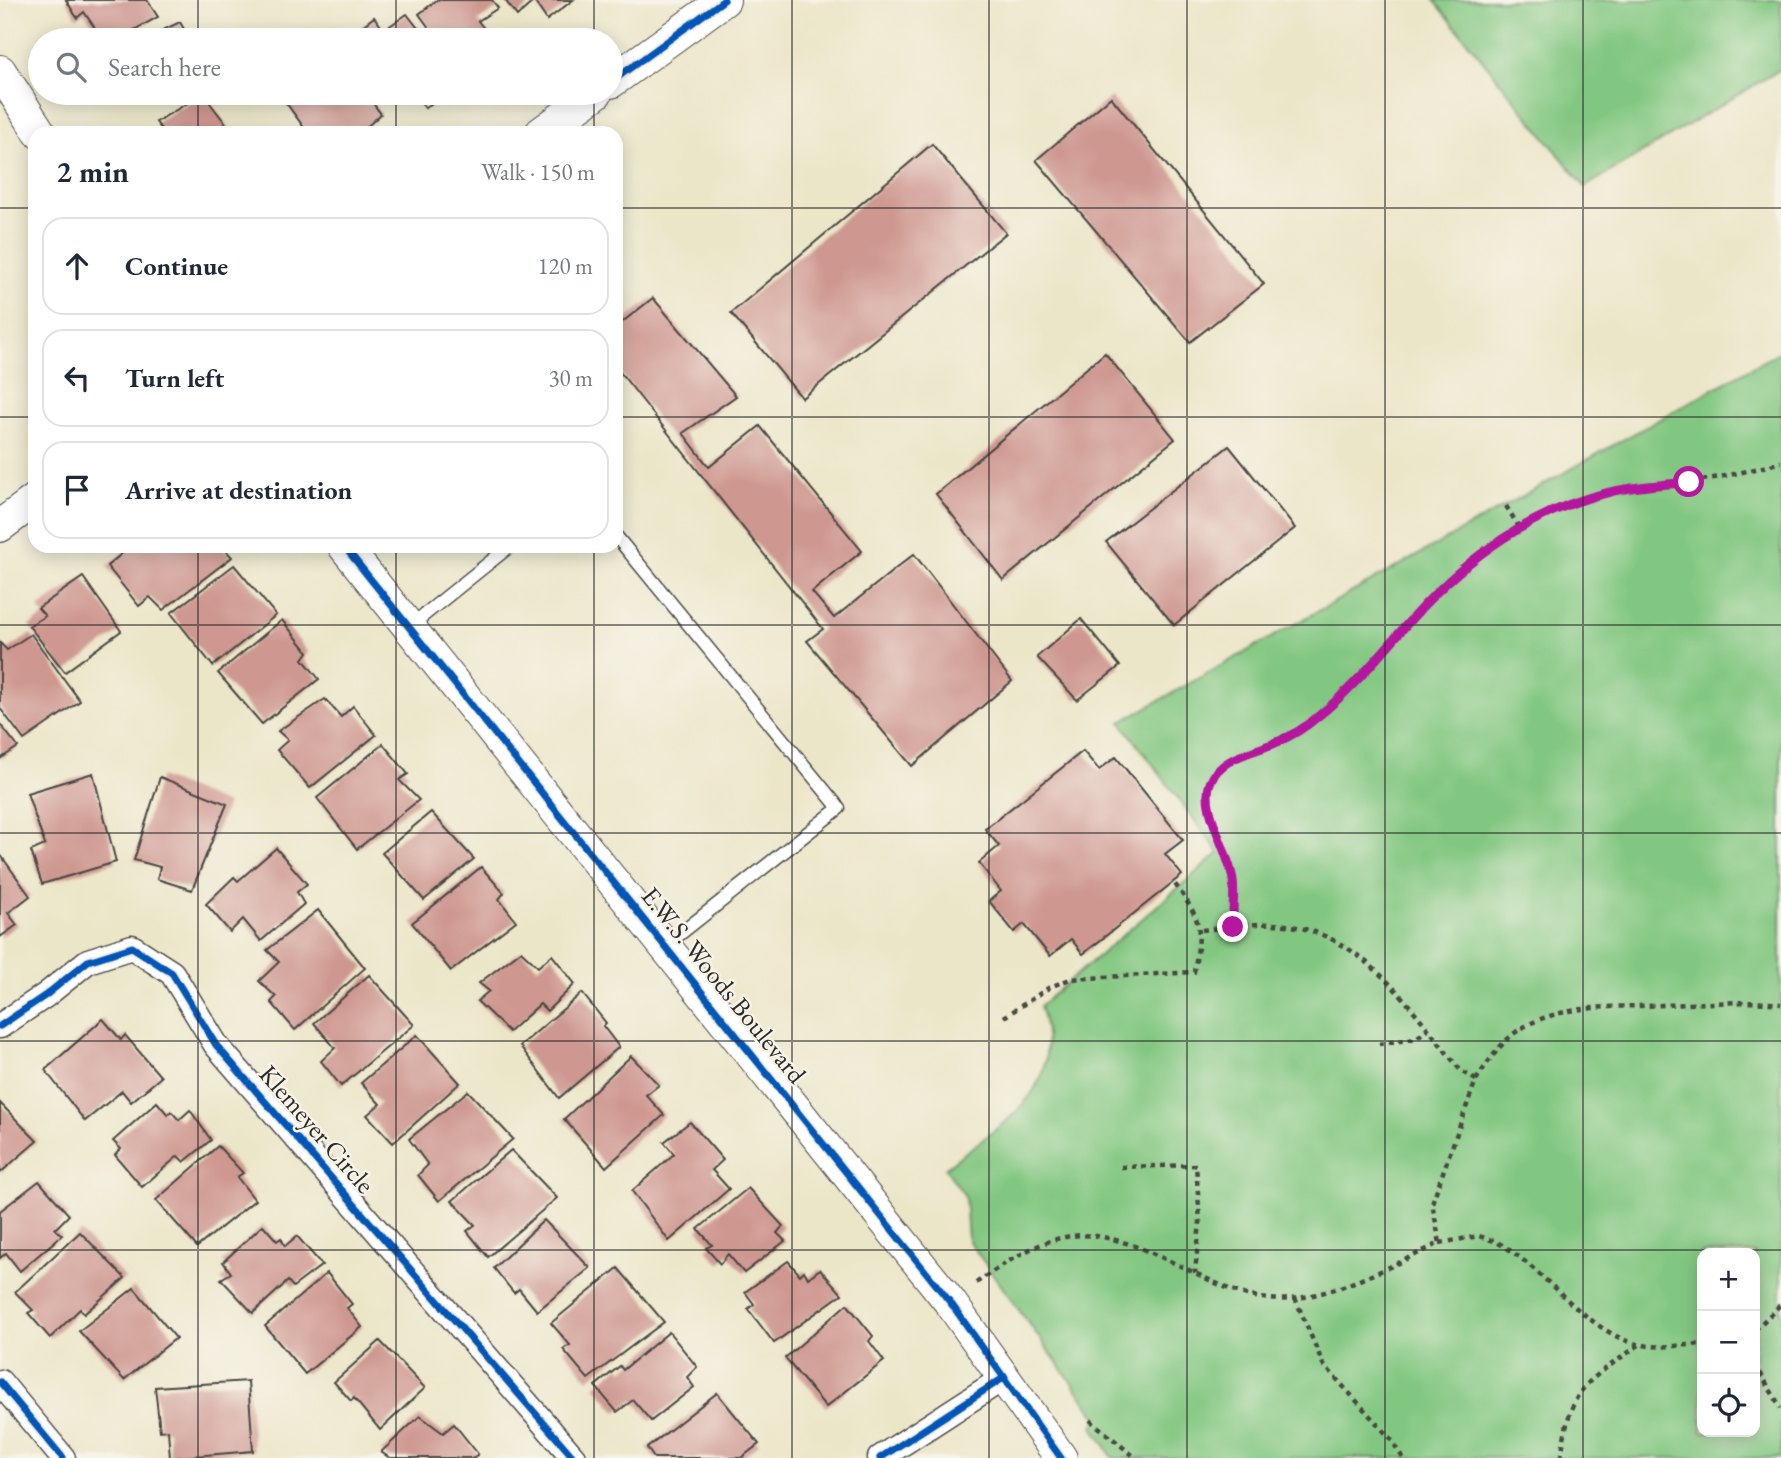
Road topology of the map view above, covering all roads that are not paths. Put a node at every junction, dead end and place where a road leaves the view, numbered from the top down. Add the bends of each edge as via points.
1 (724, 0) edge
2 (0, 71) edge
3 (623, 73) edge
4 (580, 105) edge
5 (35, 126) edge
6 (551, 126) edge
7 (28, 505) edge
8 (0, 526) edge
9 (623, 545) edge
10 (350, 553) edge
11 (501, 553) edge
12 (409, 628) junction
13 (666, 945) junction
14 (0, 1026) edge
15 (1005, 1377) junction
16 (0, 1382) edge
17 (63, 1458) edge
18 (575, 1458) edge
19 (880, 1458) edge
20 (1061, 1458) edge

1 - 3 street
2 - 5 street
4 - 6 street
7 - 8 street
9 - 13 lane via 839,808
10 - 12 street, E.W.S. Woods Boulevard
11 - 12 lane
12 - 13 street, E.W.S. Woods Boulevard
13 - 15 street, E.W.S. Woods Boulevard
14 - 18 street, Klemeyer Circle via 88,961 132,947 172,973 216,1045
15 - 19 street
15 - 20 street, E.W.S. Woods Boulevard
16 - 17 street

